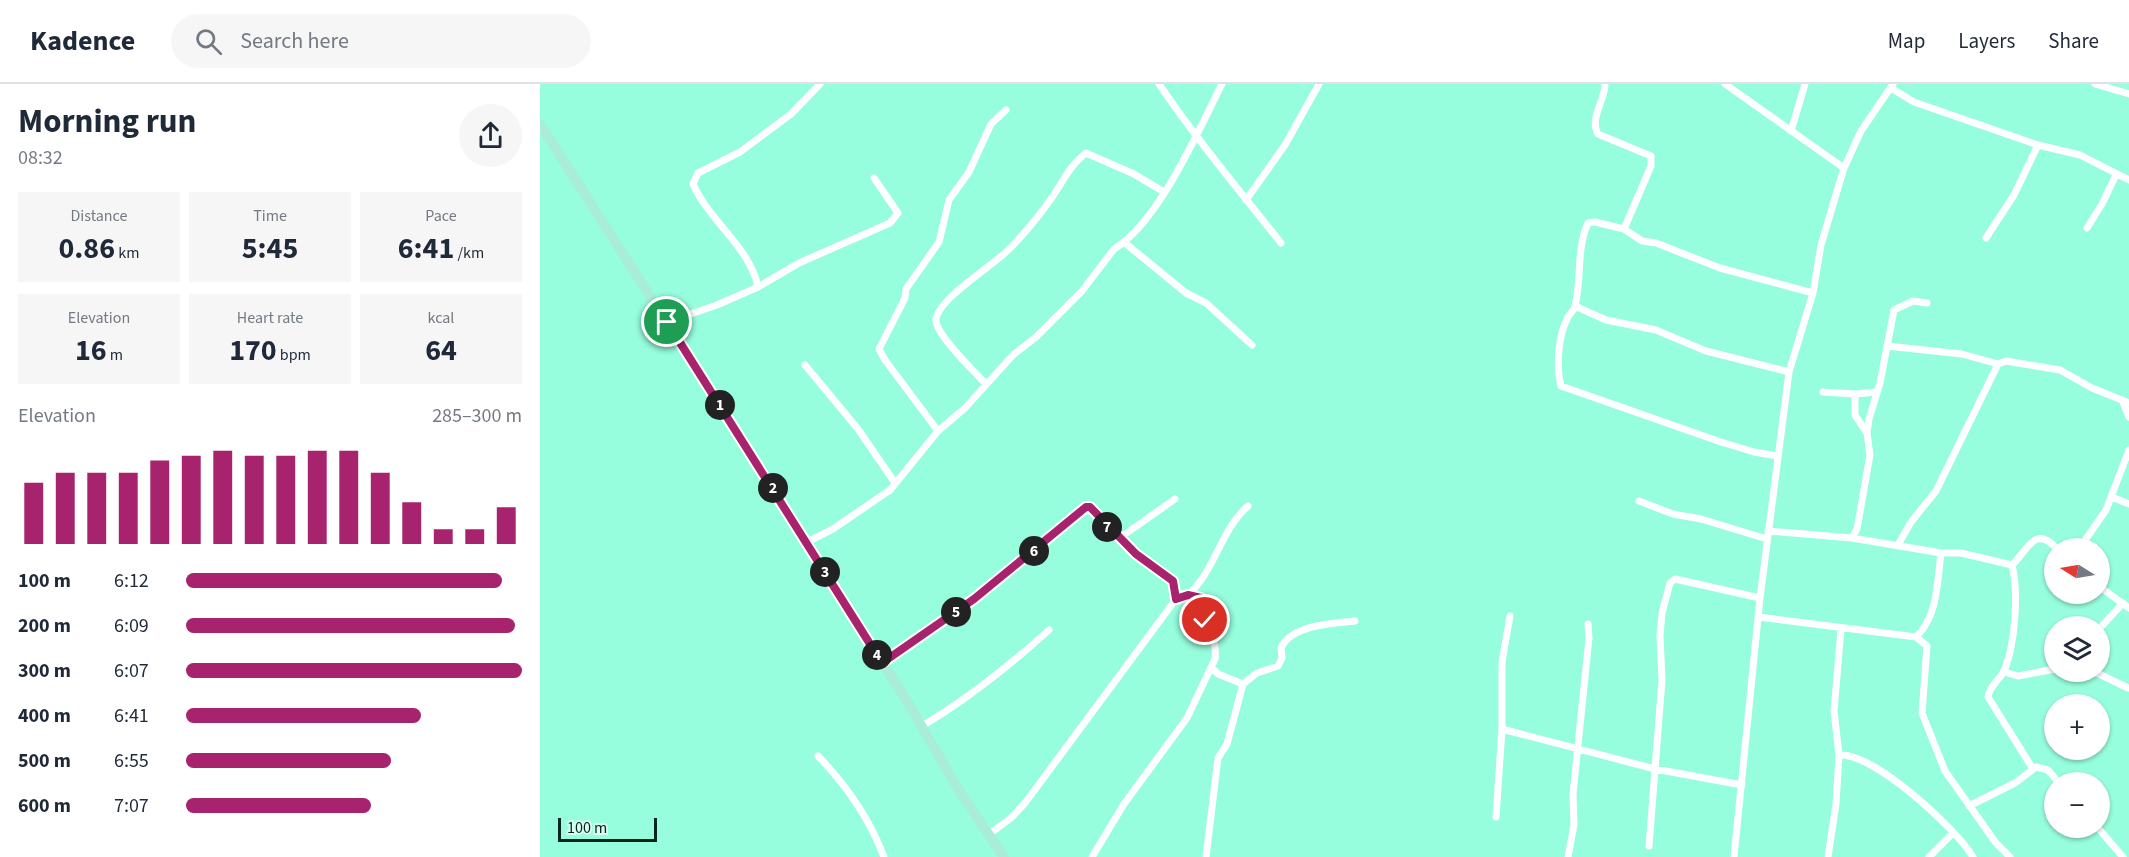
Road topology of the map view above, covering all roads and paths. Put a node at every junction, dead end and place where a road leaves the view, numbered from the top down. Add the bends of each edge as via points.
1 (820, 84) edge
2 (1159, 84) edge
3 (1222, 84) edge
4 (1319, 84) edge
5 (1605, 84) edge
6 (1725, 84) edge
7 (1805, 84) edge
8 (2095, 84) edge
9 (1892, 86) edge
10 (2129, 94) edge
11 (1006, 110) dead end
12 (540, 124) edge
13 (1791, 131) junction
14 (1194, 136) junction
15 (2038, 146) junction
16 (1844, 168) junction
17 (2116, 175) junction
18 (874, 178) dead end
19 (2129, 180) edge
20 (1164, 192) junction
21 (1246, 200) junction
22 (2087, 228) dead end
23 (1624, 229) junction
24 (1986, 238) dead end
25 (1125, 243) junction
26 (1281, 243) dead end
27 (758, 286) junction
28 (1813, 294) junction
29 (1927, 303) dead end
30 (1575, 306) junction
31 (667, 322) junction
32 (1252, 345) dead end
33 (1887, 346) junction
34 (1998, 364) junction
35 (805, 365) dead end
36 (1789, 372) junction
37 (986, 384) junction
38 (1823, 392) dead end
39 (1877, 392) junction
40 (1855, 394) junction
41 (2126, 401) edge
42 (2129, 417) edge
43 (938, 431) junction
44 (1867, 433) junction
45 (2129, 450) edge
46 (1778, 456) junction
47 (895, 483) junction
48 (2112, 497) junction
49 (1175, 499) dead end
50 (1639, 501) dead end
51 (2129, 504) edge
52 (1248, 506) dead end
53 (1768, 531) junction
54 (1120, 537) junction
55 (1852, 538) junction
56 (2045, 538) edge
57 (2088, 538) edge
58 (1767, 539) junction
59 (807, 542) junction
60 (1898, 545) junction
61 (1941, 553) junction
62 (2012, 565) junction
63 (1201, 582) junction
64 (2110, 594) edge
65 (1188, 595) junction
66 (1201, 598) junction
67 (1761, 598) junction
68 (1176, 599) junction
69 (2126, 605) edge
70 (1510, 616) dead end
71 (1759, 617) junction
72 (2110, 619) edge
73 (1354, 621) dead end
74 (1588, 624) dead end
75 (1841, 629) junction
76 (1048, 630) dead end
77 (1916, 637) junction
78 (882, 663) junction
79 (1211, 668) junction
80 (2044, 671) edge
81 (2004, 672) junction
82 (2110, 679) edge
83 (1243, 684) junction
84 (2128, 688) edge
85 (922, 726) junction
86 (1502, 729) junction
87 (1579, 748) junction
88 (1839, 755) junction
89 (818, 756) dead end
90 (1655, 769) junction
91 (2033, 769) junction
92 (2050, 772) edge
93 (1742, 785) junction
94 (1969, 806) junction
95 (1496, 817) dead end
96 (1953, 833) junction
97 (987, 835) junction
98 (2107, 838) edge
99 (1649, 846) dead end
100 (884, 857) edge
101 (1004, 857) edge
102 (1092, 857) edge
103 (1206, 857) edge
104 (1568, 857) edge
105 (1734, 857) edge
106 (1828, 857) edge
107 (1929, 857) edge
108 (1973, 857) edge
109 (2010, 857) edge
110 (2123, 857) edge

1 - 27 street via 791,114 740,152 698,173 693,184 749,262
2 - 14 street
3 - 14 street
4 - 21 street via 1279,154
5 - 23 street via 1596,116 1598,134 1651,156 1651,166
6 - 13 street
7 - 13 street
8 - 10 street
9 - 15 street via 1914,102
9 - 16 street via 1861,131
11 - 43 street via 991,124 969,172 949,200 939,242 906,289 879,349
12 - 31 main road
13 - 16 street
14 - 20 street
14 - 21 street via 1225,169
15 - 17 street via 2080,155
15 - 24 street via 2014,195
16 - 28 street via 1821,245
17 - 19 street
17 - 22 street
18 - 27 street via 898,213 890,223 799,262
20 - 25 street via 1148,218
20 - 37 street via 1086,153 1073,162 1027,230 939,311 936,327
21 - 26 street
23 - 28 street via 1642,241 1720,268
23 - 30 street via 1588,223 1579,255
25 - 32 street via 1186,293 1206,303
25 - 37 street via 1114,249 1070,303
27 - 31 street
28 - 36 street
29 - 33 street via 1912,301 1894,310
30 - 36 street via 1606,320 1656,330 1706,351
30 - 46 street via 1567,318 1560,346 1561,386 1721,442
31 - 59 main road
33 - 34 street via 1962,354
33 - 39 street
34 - 41 street via 2006,361 2060,370
34 - 60 street via 1936,491
35 - 47 street via 858,429
36 - 46 street
37 - 43 street
38 - 40 street
39 - 40 street
39 - 44 street
40 - 44 street via 1855,415
41 - 42 street
43 - 47 street
44 - 55 street via 1870,455 1857,530
45 - 48 street
46 - 53 street
47 - 59 street via 833,529
48 - 51 street
48 - 57 street
49 - 54 street
50 - 58 street
52 - 63 street via 1218,547
53 - 55 street
53 - 58 street
54 - 68 street via 1173,581
54 - 78 street via 1086,507 974,599
55 - 60 street
56 - 62 street via 2033,539
58 - 67 street
59 - 78 main road
60 - 61 street
61 - 62 street
61 - 77 street via 1935,602 1928,625
62 - 81 street via 2016,594 2011,649
63 - 65 street
63 - 66 street
64 - 69 street
65 - 66 street
65 - 68 street
66 - 79 street via 1216,649
67 - 71 street
67 - 90 street via 1675,579 1670,583 1660,636 1662,680
68 - 97 street via 1025,803
69 - 72 street
70 - 86 street via 1502,662
71 - 75 street
71 - 93 street
73 - 83 street via 1307,630 1288,639 1281,648 1278,666 1257,673
74 - 87 street
75 - 77 street
75 - 88 street via 1834,711
76 - 85 street via 999,673
77 - 94 street via 1928,646 1922,713 1945,771
78 - 85 main road
79 - 83 street
79 - 102 street via 1187,718 1124,804
80 - 81 street via 2018,676
81 - 91 street via 1988,697
82 - 84 street
83 - 103 street via 1227,744 1218,758
85 - 97 main road
86 - 87 street
86 - 95 street
87 - 90 street
87 - 104 street
88 - 96 street via 1849,754 1897,782
88 - 106 street
89 - 100 street via 848,788
90 - 93 street
90 - 99 street
91 - 92 street
91 - 94 street via 2015,783
93 - 105 street
94 - 109 street
96 - 107 street
96 - 108 street
97 - 101 main road
98 - 110 street

